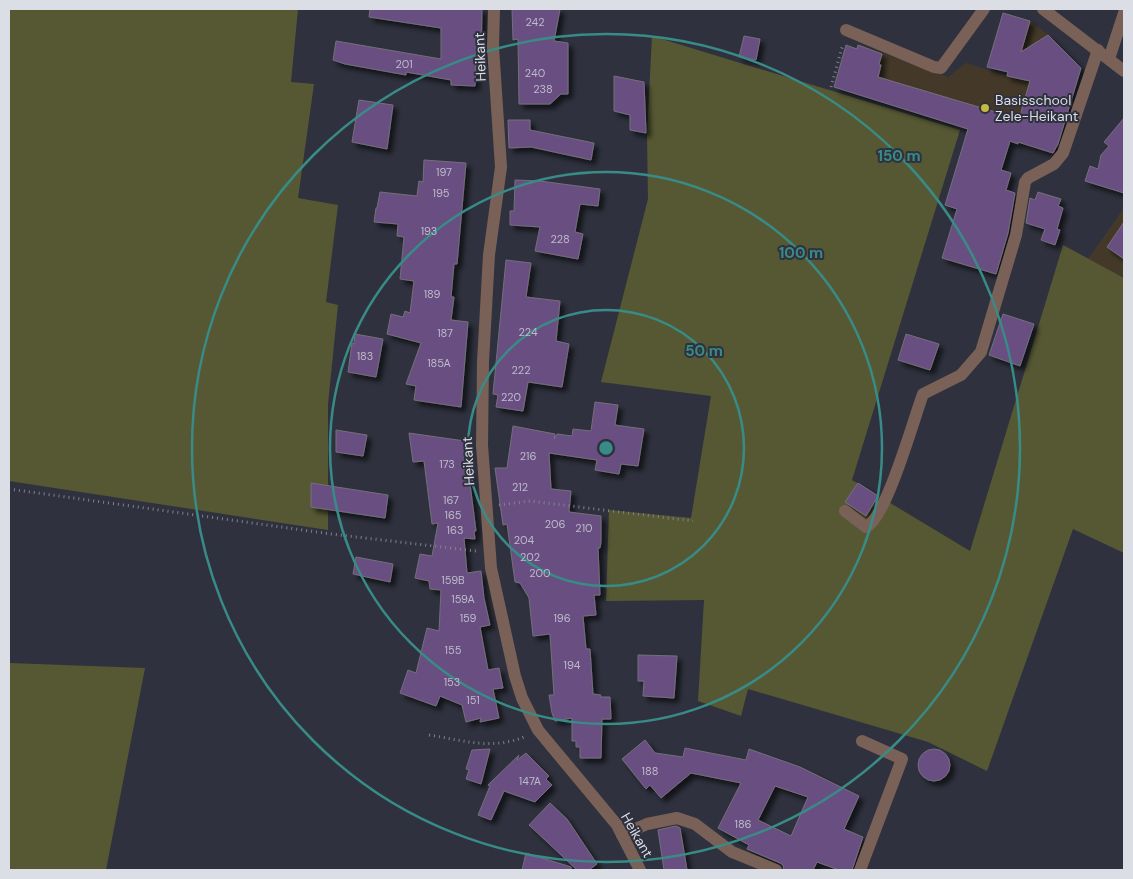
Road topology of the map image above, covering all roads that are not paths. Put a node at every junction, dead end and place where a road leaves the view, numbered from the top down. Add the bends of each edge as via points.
1 (494, 9) edge
2 (984, 9) edge
3 (1044, 9) edge
4 (1124, 13) edge
5 (846, 30) road end
6 (1098, 50) junction
7 (1109, 59) junction
8 (1124, 70) edge
9 (845, 511) dead end
10 (862, 741) dead end
11 (622, 835) junction
12 (640, 870) edge
13 (776, 870) edge
14 (860, 870) edge

1 - 11 street, Heikant via 493,47 501,167 489,254 482,445 491,568 514,676 522,698 538,730
2 - 5 street via 941,68
3 - 6 street
4 - 7 street
6 - 7 street
6 - 9 street via 1063,153 1054,164 1025,182 1016,235 981,352 961,375 923,394 887,500 871,525 866,527
7 - 8 street
10 - 14 street via 902,759
11 - 12 street, Heikant
11 - 13 street via 648,824 678,818 694,824 732,852

